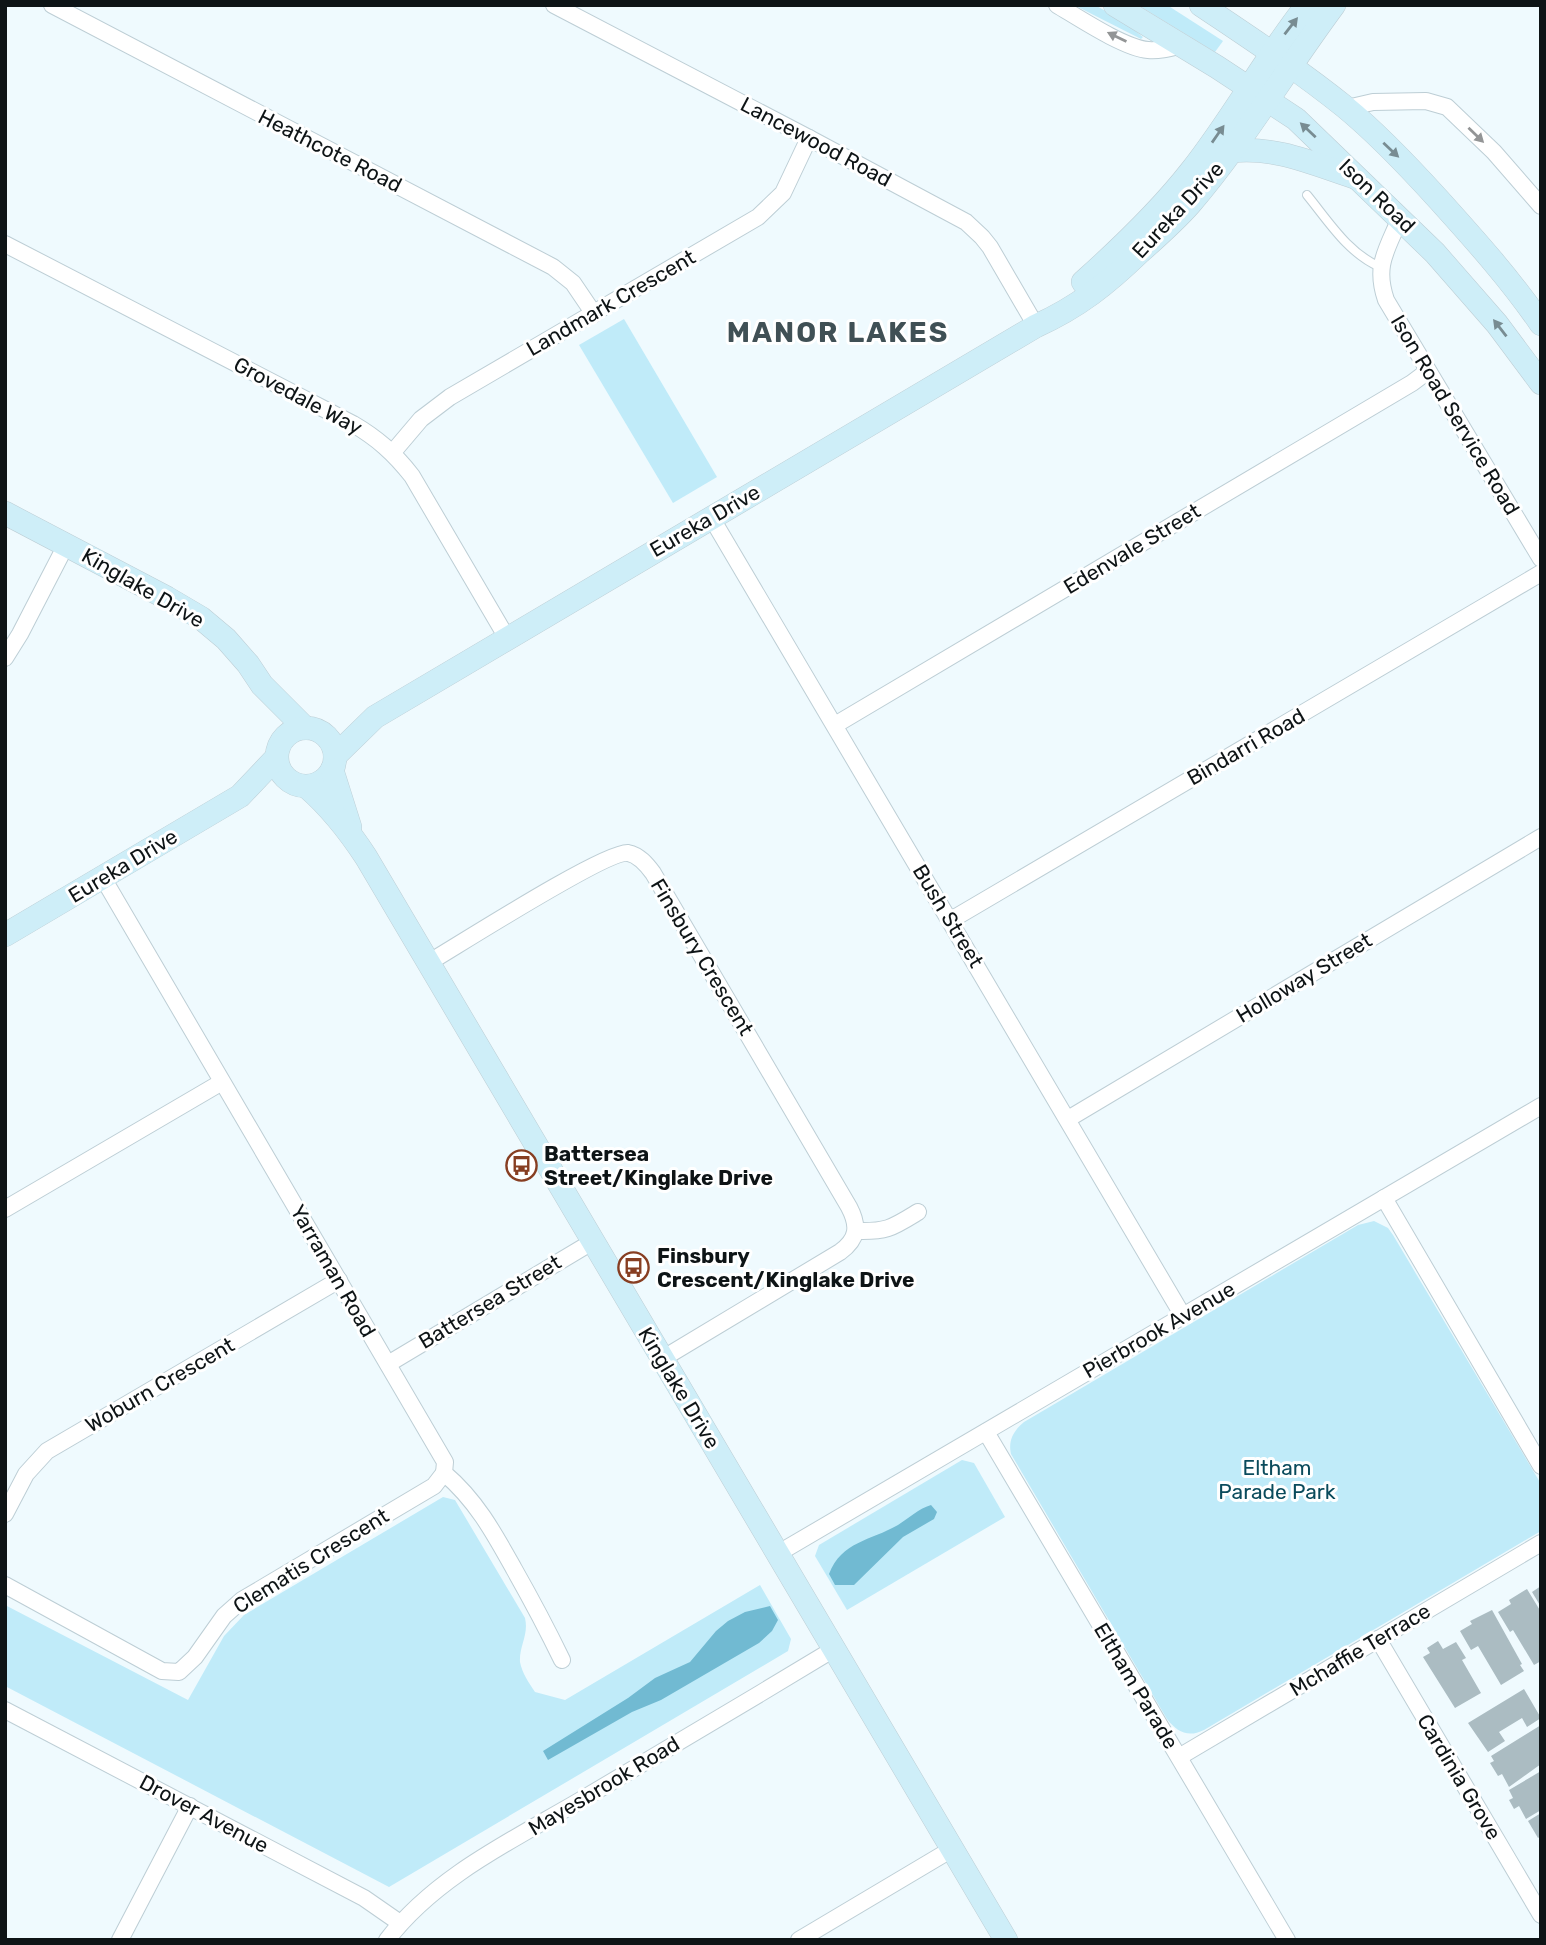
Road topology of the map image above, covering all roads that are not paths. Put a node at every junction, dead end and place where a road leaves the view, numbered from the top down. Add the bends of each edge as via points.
1 (52, 5) edge
2 (554, 5) edge
3 (1057, 5) edge
4 (1115, 5) edge
5 (1201, 5) edge
6 (1307, 5) edge
7 (1334, 5) edge
8 (1182, 45) junction
9 (1280, 59) junction
10 (1258, 94) junction
11 (1347, 108) junction
12 (809, 138) junction
13 (1232, 151) junction
14 (1361, 179) junction
15 (1307, 195) dead end
16 (1541, 206) edge
17 (1400, 218) junction
18 (5, 244) edge
19 (1380, 267) junction
20 (594, 314) junction
21 (1541, 324) edge
22 (1036, 326) junction
23 (1428, 371) junction
24 (1541, 383) edge
25 (393, 452) junction
26 (5, 513) edge
27 (711, 517) junction
28 (66, 545) junction
29 (1541, 559) edge
30 (1541, 573) edge
31 (507, 638) junction
32 (5, 658) edge
33 (262, 685) junction
34 (374, 717) junction
35 (835, 725) junction
36 (313, 730) junction
37 (278, 751) junction
38 (334, 763) junction
39 (300, 785) junction
40 (240, 796) junction
41 (353, 837) junction
42 (1541, 837) edge
43 (103, 878) junction
44 (951, 920) junction
45 (5, 935) edge
46 (428, 963) junction
47 (222, 1082) junction
48 (1541, 1106) edge
49 (1068, 1119) junction
50 (1384, 1198) junction
51 (5, 1209) edge
52 (918, 1212) dead end
53 (856, 1231) junction
54 (592, 1242) junction
55 (339, 1280) junction
56 (1183, 1316) junction
57 (662, 1359) junction
58 (388, 1364) junction
59 (986, 1432) junction
60 (1541, 1465) edge
61 (444, 1473) junction
62 (5, 1514) edge
63 (1541, 1544) edge
64 (777, 1554) junction
65 (5, 1586) edge
66 (1378, 1639) junction
67 (834, 1649) junction
68 (562, 1660) dead end
69 (5, 1710) edge
70 (1179, 1757) junction
71 (190, 1806) junction
72 (952, 1849) junction
73 (1541, 1915) edge
74 (400, 1923) junction
75 (120, 1940) edge
76 (387, 1940) edge
77 (799, 1940) edge
78 (1006, 1940) edge
79 (1287, 1940) edge

1 - 20 street, Heathcote Road via 553,267 573,283
2 - 12 street, Lancewood Road
8 -> 3 street via 1145,50
4 - 8 street, Ison Road
5 - 9 street, Ison Road
9 -> 6 street
7 - 9 street
8 - 10 street, Ison Road
9 - 10 street, Eureka Drive
9 - 11 street, Ison Road
10 - 13 street, Eureka Drive
14 -> 10 street, Ison Road via 1296,119
22 -> 10 street, Eureka Drive via 1119,250
11 -> 16 street via 1426,101 1447,107
11 -> 21 street, Ison Road via 1459,221
12 - 20 street, Landmark Crescent via 783,193 758,217
12 - 22 street, Lancewood Road via 976,230
13 - 14 street via 1278,151
13 - 22 street, Eureka Drive via 1188,206 1126,265 1066,312
14 - 17 street, Ison Road
15 - 19 lane via 1354,251
17 - 19 street
24 -> 17 street, Ison Road via 1497,324
18 - 25 street, Grovedale Way via 353,424
19 - 23 street, Ison Road Service Road via 1385,300
20 - 25 street, Landmark Crescent via 433,409
22 - 27 street, Eureka Drive
23 - 29 street, Ison Road Service Road
23 - 35 street, Edenvale Street
25 - 31 street, Grovedale Way via 425,497
26 - 28 street, Kinglake Drive
27 - 31 street, Eureka Drive
27 - 35 street, Bush Street
28 - 32 street
28 - 33 street, Kinglake Drive via 201,618 226,639
30 - 44 street, Bindarri Road
31 - 34 street, Eureka Drive
33 - 36 street, Kinglake Drive
33 - 37 street, Kinglake Drive
34 - 36 street, Eureka Drive
34 - 38 street, Eureka Drive
35 - 44 street, Bush Street
36 - 37 street via 291,733
36 - 38 street via 328,738
37 - 39 street via 281,773
37 - 40 street, Eureka Drive
38 - 39 street via 322,782
38 - 41 street, Kinglake Drive
39 - 40 street, Eureka Drive
39 - 41 street, Kinglake Drive via 320,798
40 - 43 street, Eureka Drive
41 - 46 street, Kinglake Drive
42 - 49 street, Holloway Street
43 - 45 street, Eureka Drive
43 - 47 street, Yarraman Road
44 - 49 street, Bush Street
46 - 53 street, Finsbury Crescent via 604,860 628,853 641,859 849,1207
46 - 54 street, Kinglake Drive
47 - 51 street
47 - 55 street, Yarraman Road
48 - 50 street, Pierbrook Avenue
49 - 56 street, Bush Street
50 - 56 street, Pierbrook Avenue
50 - 60 street
52 - 53 street via 890,1229
53 - 57 street via 841,1252
54 - 57 street, Kinglake Drive
54 - 58 street, Battersea Street
55 - 58 street, Yarraman Road
55 - 62 street, Woburn Crescent via 47,1451 26,1475
56 - 59 street, Pierbrook Avenue
57 - 64 street, Kinglake Drive
58 - 61 street, Yarraman Road via 445,1462
59 - 64 street, Pierbrook Avenue
59 - 70 street, Eltham Parade
61 - 65 street, Clematis Crescent via 434,1486 242,1600 179,1672 162,1671
61 - 68 street, Yarraman Road via 484,1516
63 - 66 street, Mchaffie Terrace
64 - 67 street, Kinglake Drive
66 - 70 street, Mchaffie Terrace
66 - 73 street, Cardinia Grove
67 - 72 street, Kinglake Drive
67 - 74 street, Mayesbrook Road via 478,1860
69 - 71 street, Drover Avenue
70 - 79 street, Eltham Parade
71 - 74 street, Drover Avenue via 365,1898
71 - 75 street
72 - 77 street
72 - 78 street, Kinglake Drive
74 - 76 street, Mayesbrook Road

